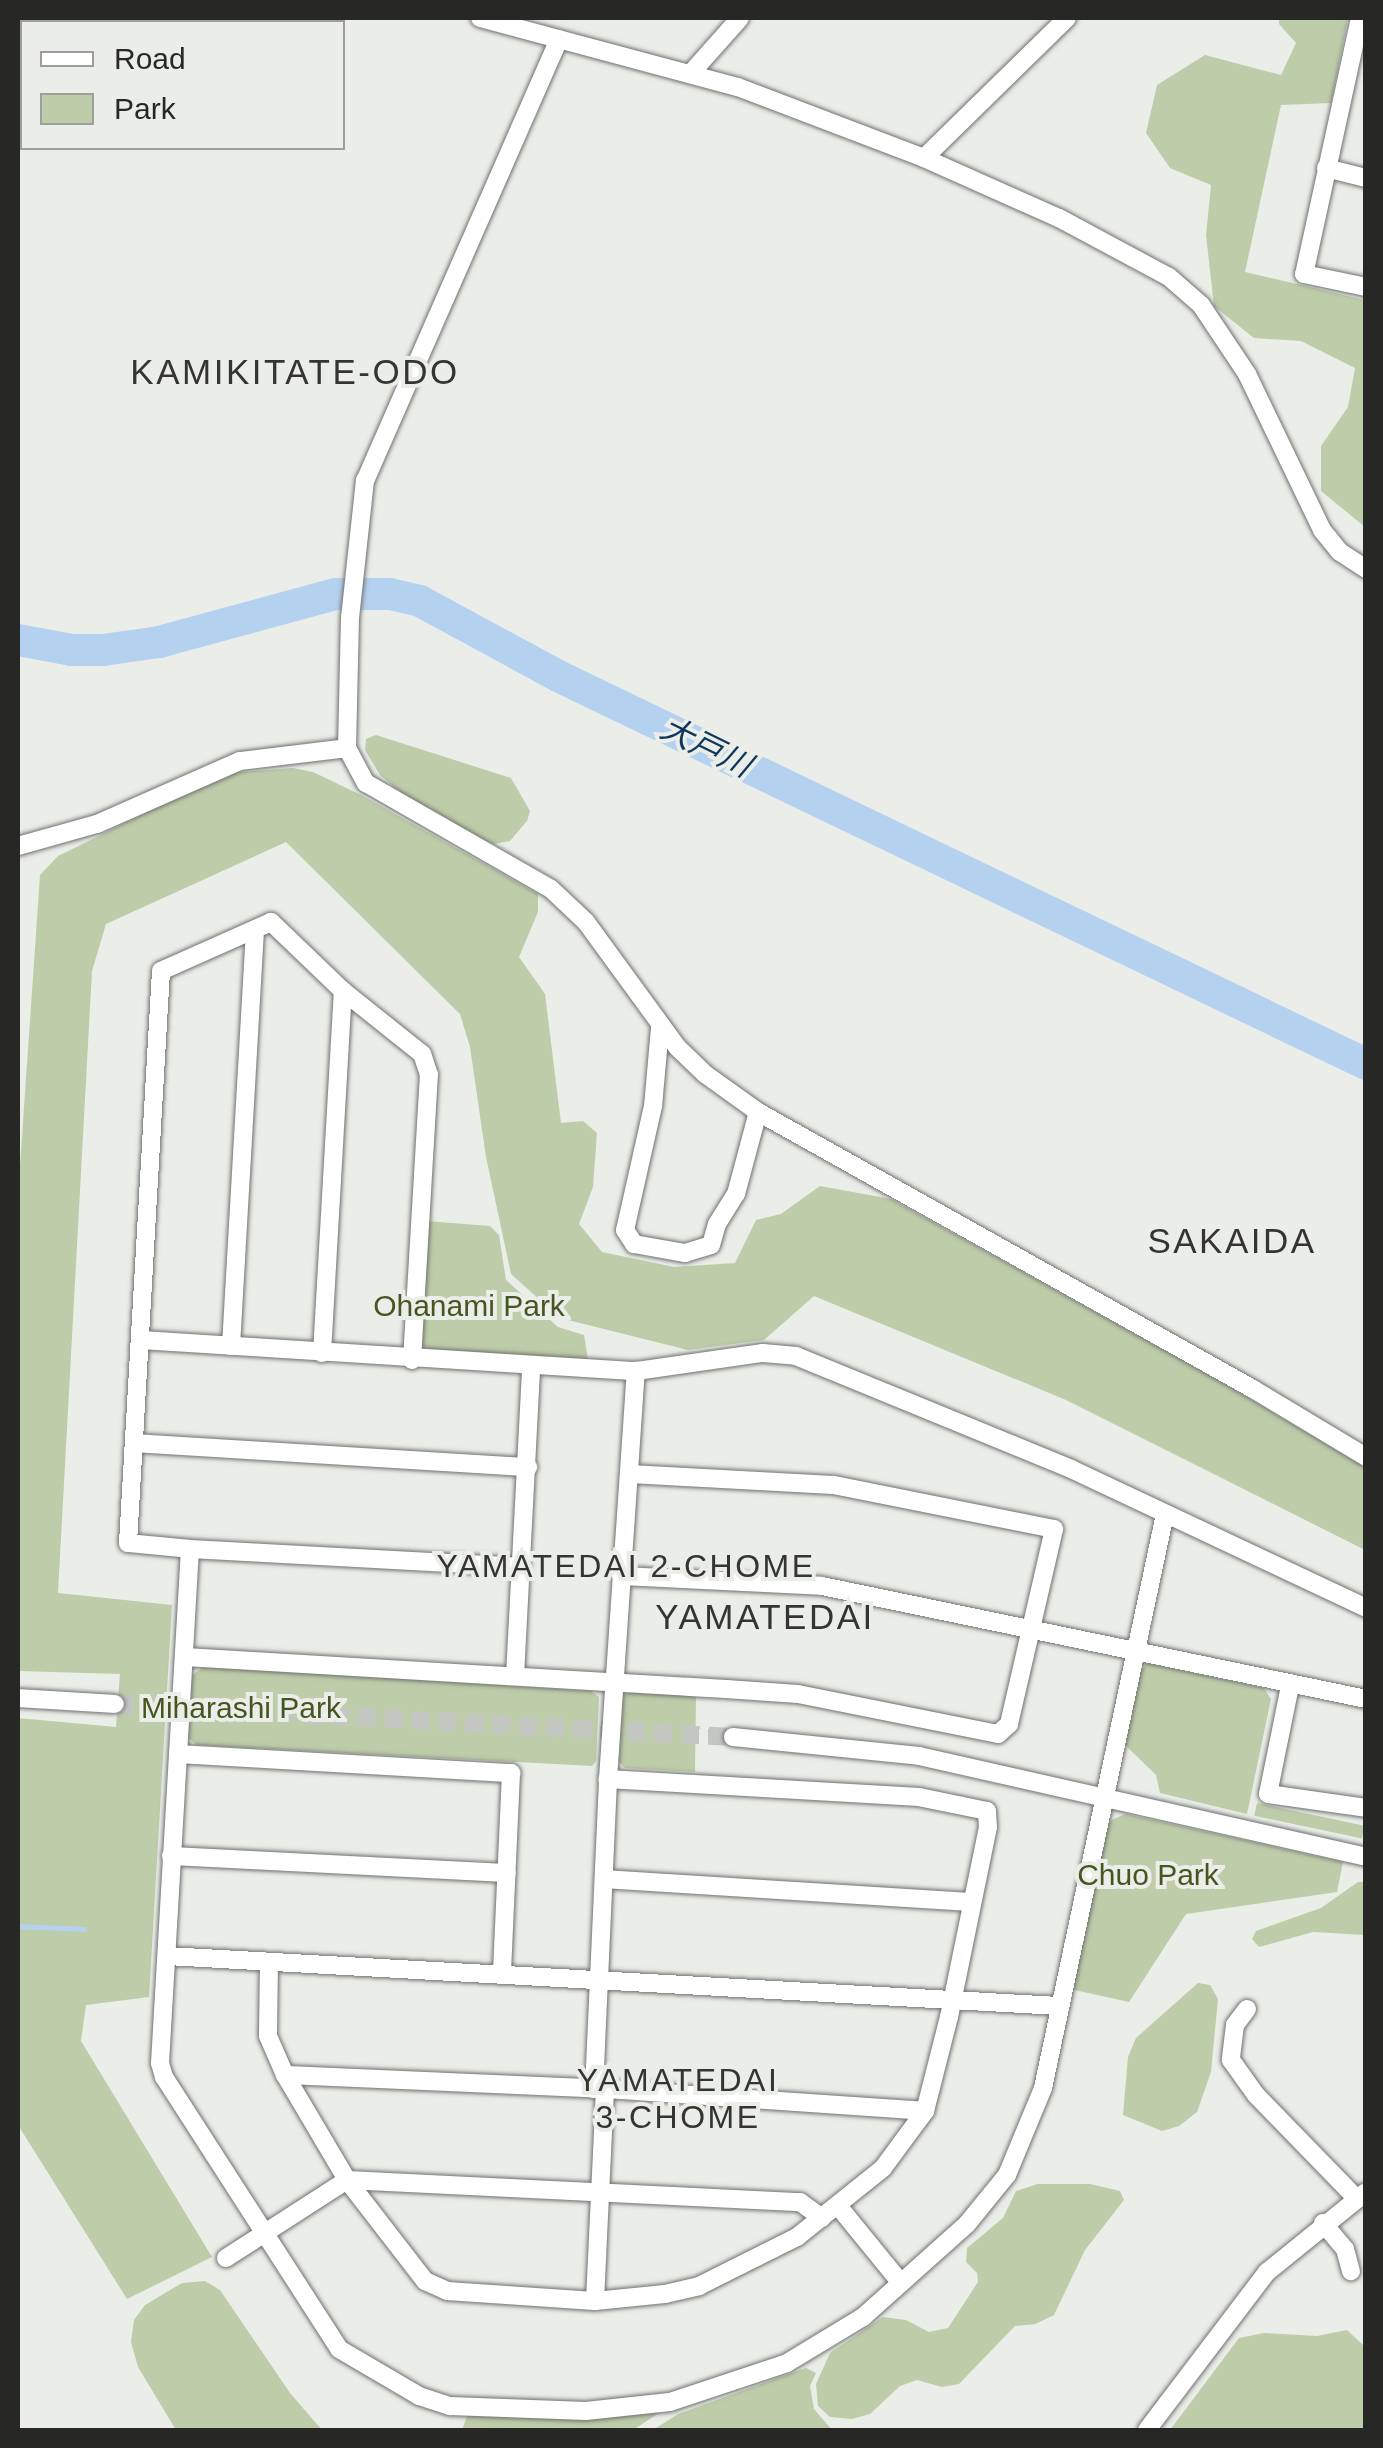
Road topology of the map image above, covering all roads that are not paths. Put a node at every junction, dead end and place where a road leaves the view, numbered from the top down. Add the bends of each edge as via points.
1 (480, 18) edge
2 (740, 18) edge
3 (1067, 18) edge
4 (1360, 18) edge
5 (559, 40) junction
6 (1357, 67) edge
7 (692, 72) junction
8 (924, 158) junction
9 (1326, 168) junction
10 (1366, 178) edge
11 (1366, 287) edge
12 (1366, 568) edge
13 (347, 748) junction
14 (18, 846) edge
15 (254, 932) junction
16 (343, 991) junction
17 (660, 1028) junction
18 (758, 1112) junction
19 (141, 1340) junction
20 (231, 1346) junction
21 (322, 1353) junction
22 (412, 1360) junction
23 (531, 1366) junction
24 (636, 1371) junction
25 (134, 1444) junction
26 (1366, 1458) edge
27 (528, 1467) junction
28 (629, 1474) junction
29 (1165, 1514) junction
30 (190, 1548) junction
31 (520, 1567) junction
32 (621, 1576) junction
33 (1366, 1608) edge
34 (1032, 1628) junction
35 (1135, 1652) junction
36 (185, 1657) junction
37 (514, 1676) junction
38 (615, 1681) junction
39 (1290, 1686) junction
40 (18, 1698) edge
41 (1366, 1699) edge
42 (115, 1704) tunnel mouth
43 (733, 1737) tunnel mouth
44 (178, 1754) junction
45 (608, 1779) junction
46 (1102, 1796) junction
47 (1366, 1808) edge
48 (171, 1856) junction
49 (1366, 1857) edge
50 (506, 1873) junction
51 (604, 1879) junction
52 (969, 1902) junction
53 (166, 1956) junction
54 (269, 1962) junction
55 (502, 1974) junction
56 (598, 1981) junction
57 (952, 2002) junction
58 (1058, 2006) junction
59 (1247, 2009) dead end
60 (285, 2075) junction
61 (599, 2089) junction
62 (925, 2111) junction
63 (347, 2180) junction
64 (600, 2192) junction
65 (1361, 2195) edge
66 (839, 2207) junction
67 (822, 2218) junction
68 (1323, 2223) junction
69 (264, 2235) junction
70 (226, 2258) dead end
71 (1351, 2271) dead end
72 (902, 2283) junction
73 (595, 2301) junction
74 (1146, 2430) edge

1 - 5 street
2 - 7 street
3 - 8 street
4 - 6 street
5 - 7 street
5 - 13 street via 365,480 350,617
6 - 9 street
7 - 8 street
8 - 12 street via 1130,254 1200,305 1247,374 1322,530
9 - 10 street
9 - 11 street via 1304,274
13 - 14 street via 240,761 97,824
13 - 17 street via 366,783 551,889 586,922
15 - 16 street via 271,922
15 - 19 street via 161,971
15 - 20 street
16 - 21 street
16 - 22 street via 422,1054 429,1075
17 - 18 street via 704,1074
17 - 18 street via 653,1106 625,1230 634,1244 685,1253 711,1246 736,1194
18 - 26 street
19 - 20 street
19 - 25 street
20 - 21 street
21 - 22 street
22 - 23 street
23 - 24 street
23 - 27 street
24 - 28 street
24 - 29 street via 763,1354 796,1356
25 - 27 street
25 - 30 street via 128,1543
27 - 31 street
28 - 32 street
28 - 34 street via 833,1485 1054,1530
29 - 33 street
29 - 35 street
30 - 31 street
30 - 36 street
31 - 37 street
32 - 34 street via 822,1586
32 - 38 street
34 - 35 street
34 - 38 street via 1008,1724 998,1734 798,1694
35 - 39 street
35 - 46 street
36 - 37 street
36 - 44 street
37 - 38 street
38 - 45 street
39 - 41 street
39 - 47 street via 1268,1794
40 - 42 street
43 - 46 street via 901,1754
44 - 48 street
44 - 50 street via 511,1773
45 - 51 street
45 - 52 street via 919,1797 987,1811
46 - 49 street
46 - 58 street
48 - 50 street
48 - 53 street
50 - 55 street
51 - 52 street
51 - 56 street
52 - 57 street
53 - 54 street
53 - 69 street via 164,2077
54 - 55 street
54 - 60 street via 268,2036
55 - 56 street
56 - 57 street
56 - 61 street
57 - 58 street
57 - 62 street
58 - 72 street via 1043,2088 1007,2175
59 - 65 street via 1234,2025 1231,2060 1256,2095
60 - 61 street
60 - 63 street
61 - 62 street
61 - 64 street
62 - 66 street via 883,2168
63 - 64 street
63 - 69 street
63 - 73 street via 425,2281 447,2291
64 - 67 street via 800,2202
64 - 73 street
65 - 68 street
66 - 67 street
66 - 72 street
67 - 73 street via 699,2286
68 - 71 street via 1345,2248
68 - 74 street via 1267,2272
69 - 70 street
69 - 72 street via 339,2348 419,2396 450,2406 586,2411 700,2394 787,2364

